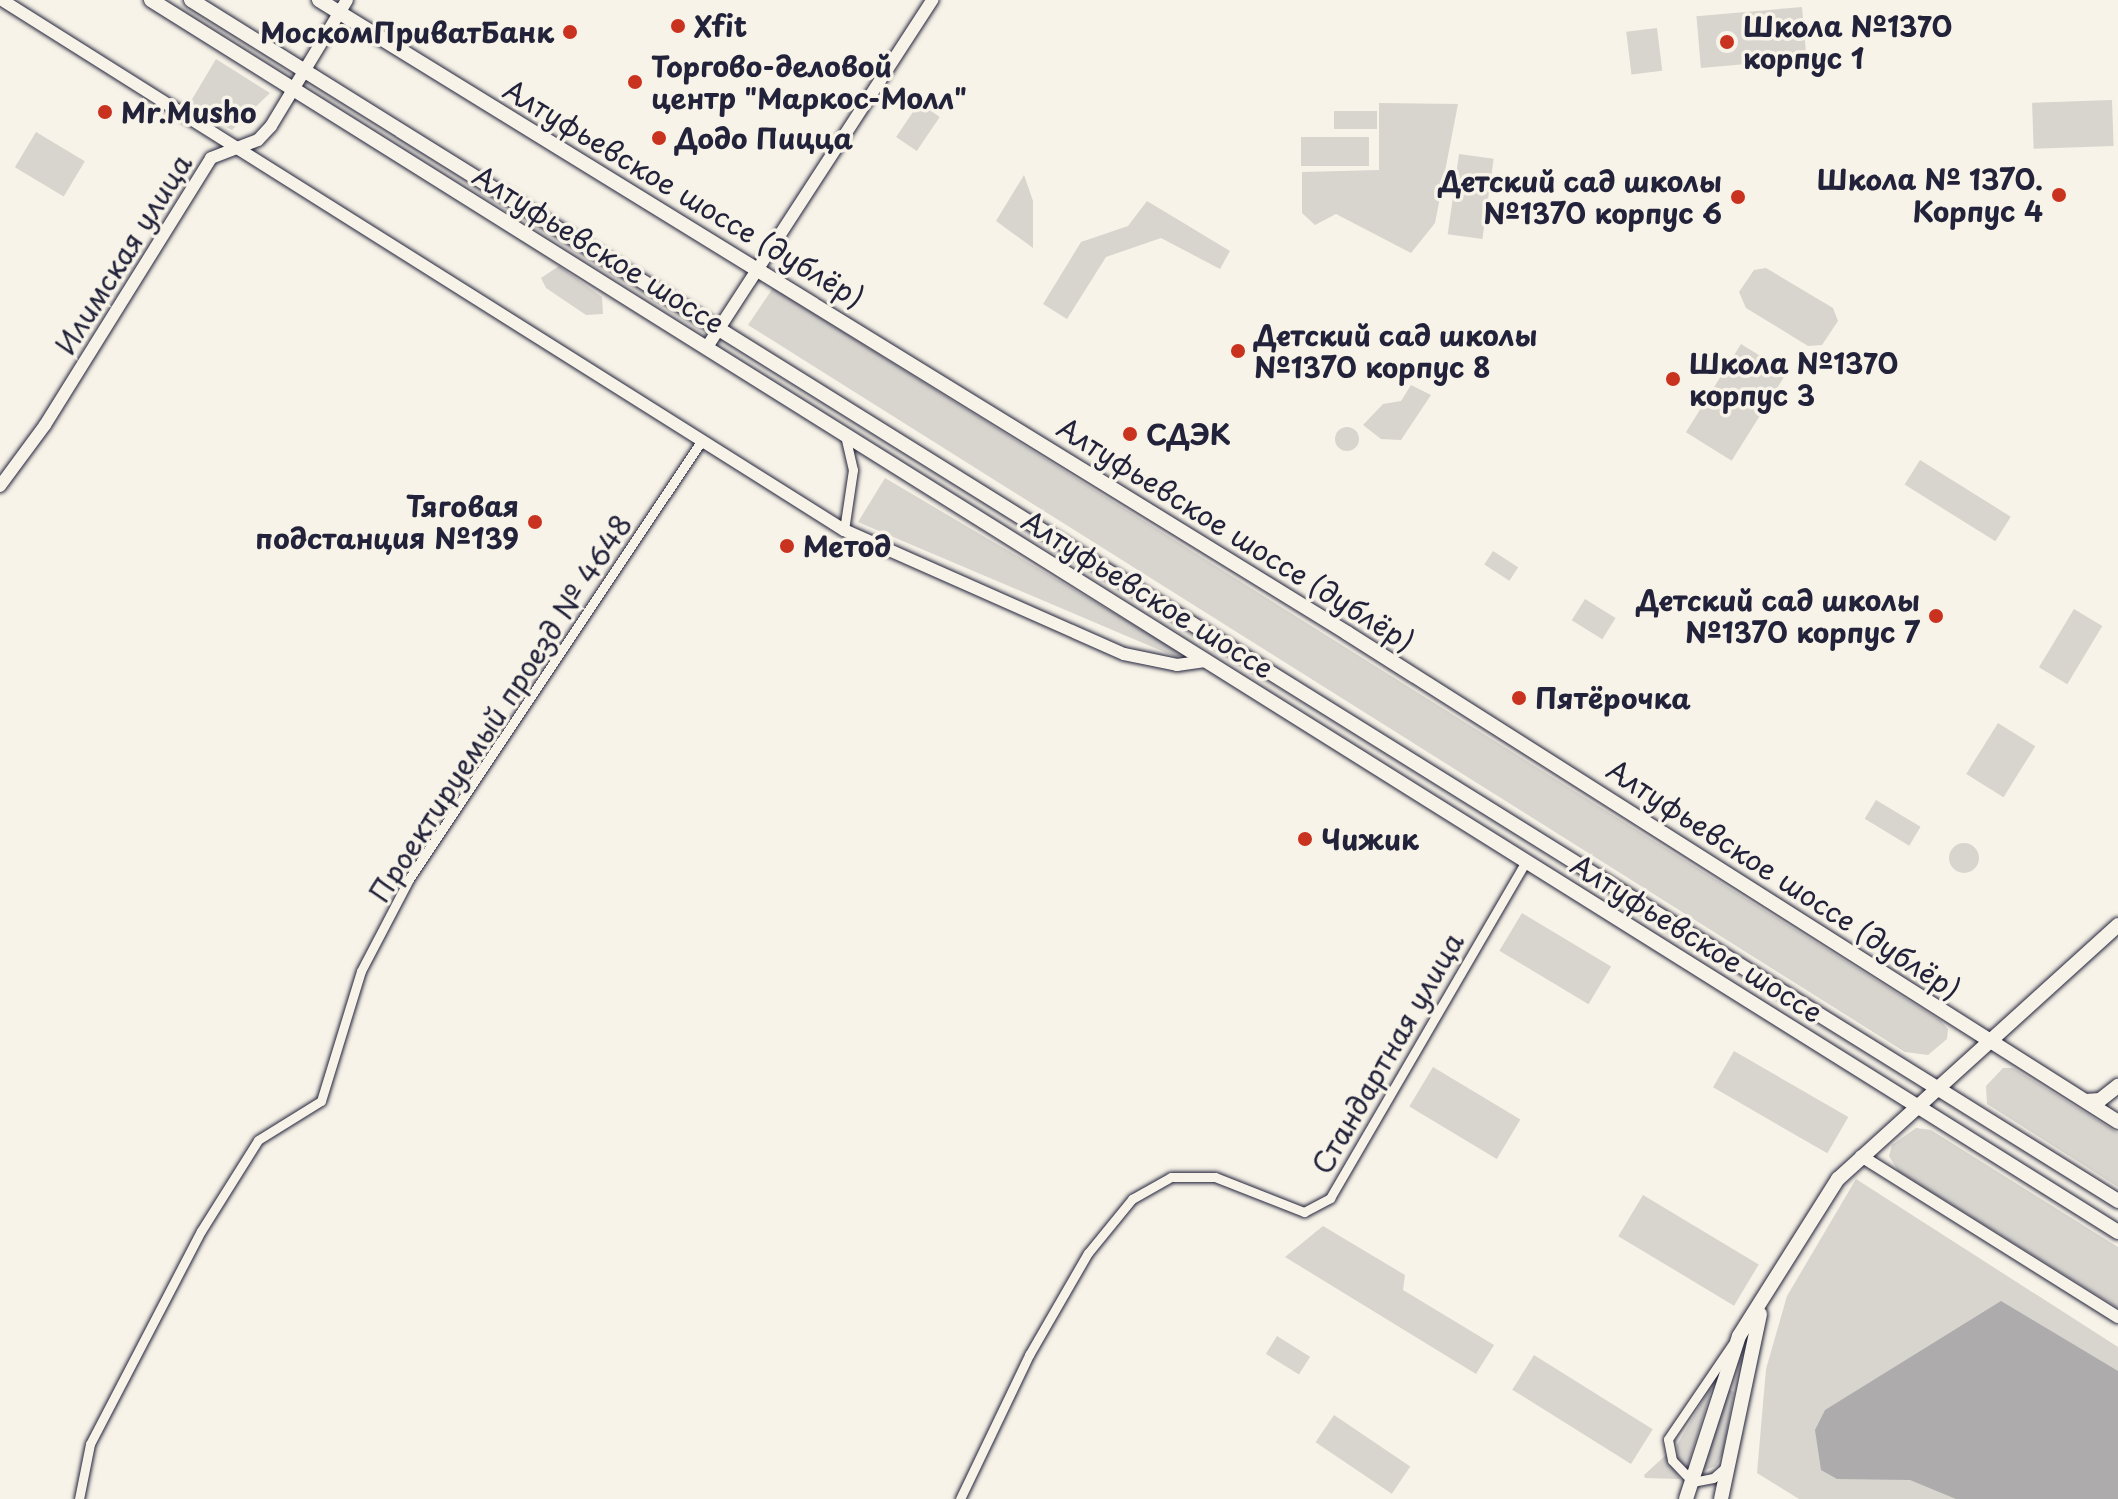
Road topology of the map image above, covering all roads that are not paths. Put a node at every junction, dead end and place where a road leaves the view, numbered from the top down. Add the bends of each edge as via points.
1 (2, 0) edge
2 (151, 0) edge
3 (191, 0) edge
4 (319, 0) edge
5 (932, 0) edge
6 (343, 6) edge
7 (305, 72) junction
8 (294, 91) junction
9 (209, 132) junction
10 (235, 149) junction
11 (211, 158) junction
12 (760, 270) junction
13 (722, 327) junction
14 (707, 347) junction
15 (842, 432) junction
16 (702, 440) junction
17 (0, 486) edge
18 (844, 530) junction
19 (1207, 661) junction
20 (1526, 861) junction
21 (2118, 925) edge
22 (1989, 1041) junction
23 (2118, 1086) edge
24 (1937, 1087) junction
25 (2086, 1101) junction
26 (1916, 1106) junction
27 (2118, 1122) edge
28 (1861, 1156) junction
29 (2118, 1201) edge
30 (2118, 1232) edge
31 (1778, 1274) junction
32 (2118, 1317) edge
33 (1739, 1336) junction
34 (1728, 1465) junction
35 (1693, 1482) junction
36 (79, 1499) edge
37 (960, 1499) edge
38 (1686, 1499) edge
39 (1721, 1499) edge

1 - 9 street
2 - 8 main road, Алтуфьевское шоссе
3 - 7 main road, Алтуфьевское шоссе
4 - 6 main road, Алтуфьевское шоссе (дублёр)
5 - 12 street
6 - 7 street, Илимская улица
6 - 12 main road, Алтуфьевское шоссе (дублёр)
7 - 8 street, Илимская улица
7 - 13 main road, Алтуфьевское шоссе
8 - 10 street, Илимская улица via 258,140
8 - 14 main road, Алтуфьевское шоссе
9 - 10 street
9 - 11 street
10 - 11 street, Илимская улица
10 - 16 street
11 - 17 street, Илимская улица via 45,425
12 - 13 street
12 - 22 main road, Алтуфьевское шоссе (дублёр) via 1591,786
13 - 14 street
13 - 24 main road, Алтуфьевское шоссе
14 - 15 main road, Алтуфьевское шоссе
15 - 18 street via 852,448 853,470
15 - 19 main road, Алтуфьевское шоссе
16 - 18 street
16 - 36 street, Проектируемый проезд № 4648 via 409,879 361,971 321,1101 258,1140 201,1231 90,1444
18 - 19 street via 1124,654 1177,665
19 - 20 main road, Алтуфьевское шоссе
20 - 26 main road, Алтуфьевское шоссе
20 - 37 street, Стандартная улица via 1330,1198 1304,1212 1215,1177 1171,1177 1132,1199 1088,1253 1029,1355
21 - 22 main road
22 - 24 main road
22 - 25 main road, Алтуфьевское шоссе (дублёр)
23 - 25 main road via 2100,1100
24 - 26 main road
24 - 29 main road, Алтуфьевское шоссе
25 - 27 main road, Алтуфьевское шоссе (дублёр)
26 - 28 main road
26 - 30 main road, Алтуфьевское шоссе
28 - 31 main road via 1838,1179
28 - 32 street
31 - 33 main road
31 - 34 main road via 1749,1350
33 - 35 main road
33 - 35 street via 1668,1439 1672,1460
34 - 35 street via 1713,1478
34 - 39 main road
35 - 38 main road

